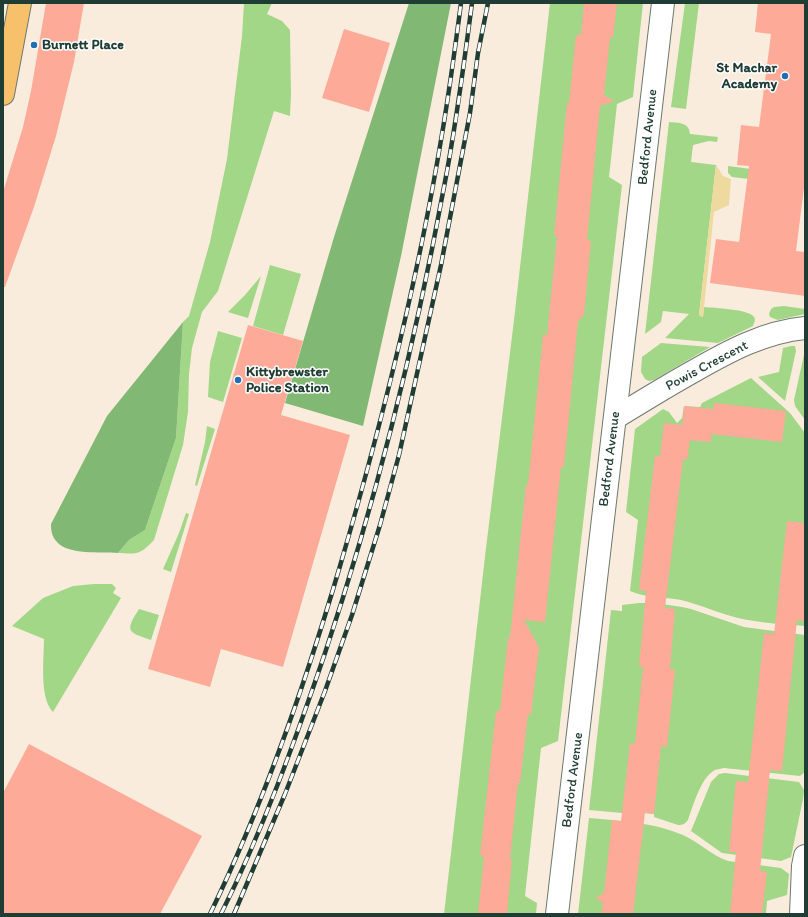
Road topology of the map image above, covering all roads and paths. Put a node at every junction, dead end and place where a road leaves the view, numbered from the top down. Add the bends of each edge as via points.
1 (20, 3) edge
2 (663, 3) edge
3 (3, 94) edge
4 (805, 328) edge
5 (615, 418) junction
6 (805, 856) edge
7 (557, 914) edge
8 (801, 914) edge

1 - 3 main road
2 - 5 street, Bedford Avenue
4 - 5 street, Powis Crescent via 765,336 738,347
5 - 7 street, Bedford Avenue
6 - 8 street

